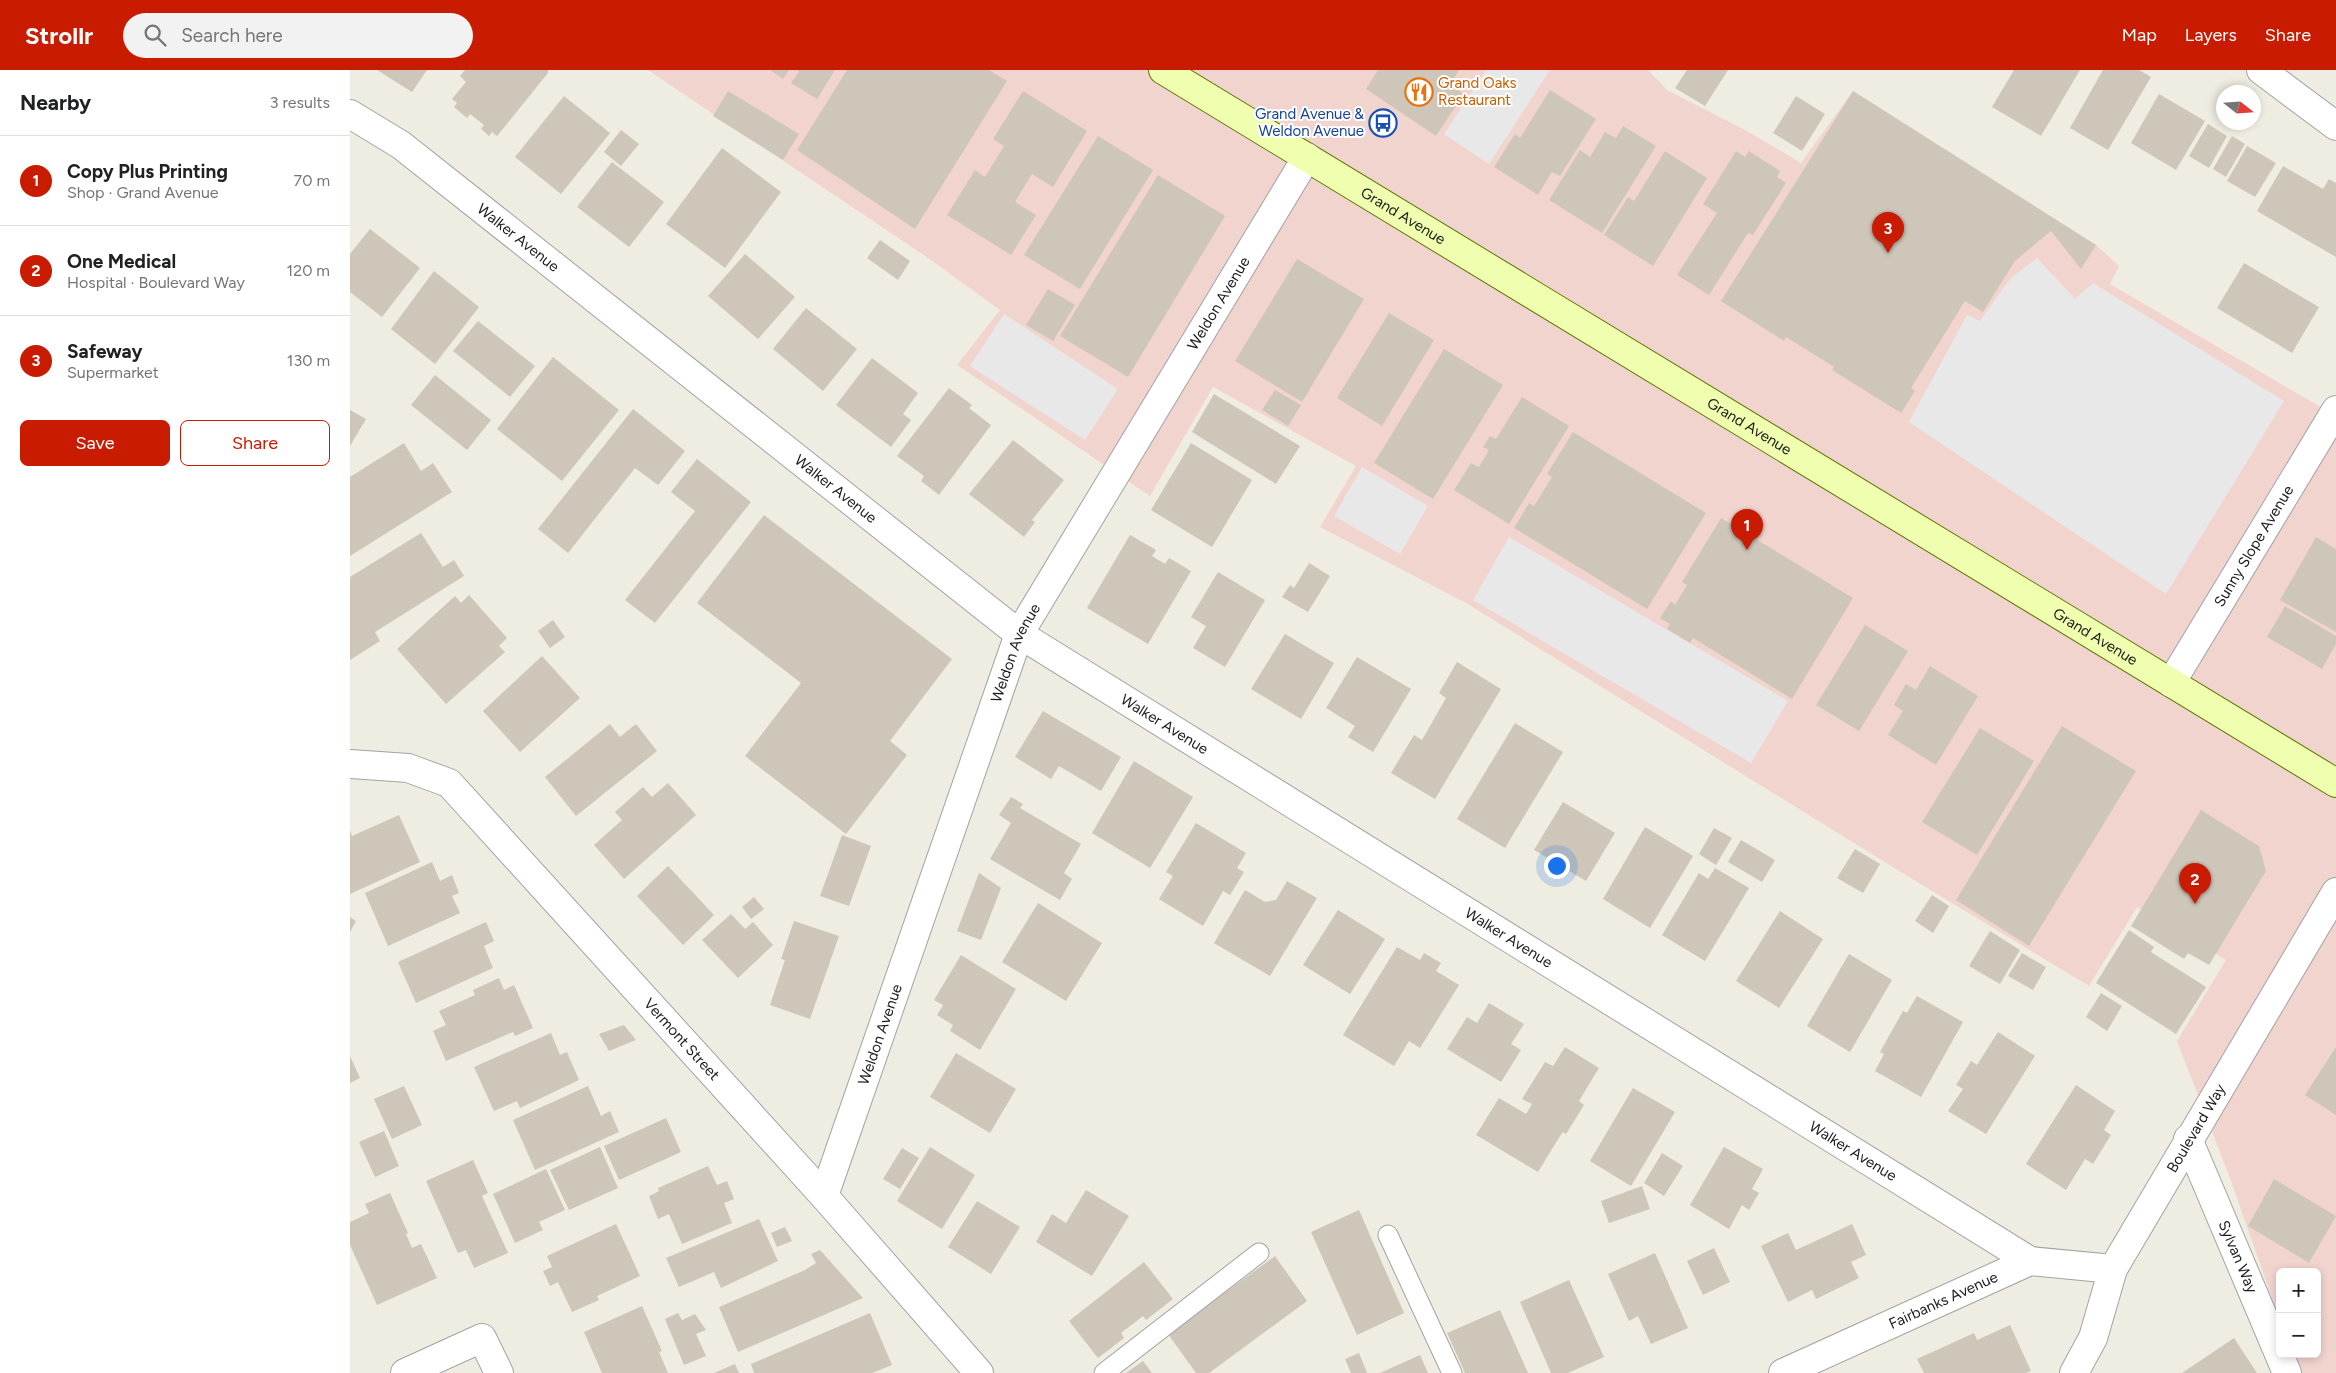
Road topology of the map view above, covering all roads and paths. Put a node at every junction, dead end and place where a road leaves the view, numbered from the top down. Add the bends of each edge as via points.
1 (1163, 70) edge
2 (2262, 70) edge
3 (350, 114) edge
4 (2336, 126) edge
5 (1307, 157) junction
6 (2336, 410) edge
7 (1019, 634) junction
8 (2171, 683) junction
9 (351, 765) edge
10 (2336, 783) edge
11 (2336, 892) edge
12 (2188, 1139) junction
13 (824, 1196) junction
14 (1388, 1235) dead end
15 (1259, 1253) dead end
16 (2030, 1261) junction
17 (2113, 1269) junction
18 (405, 1373) edge
19 (499, 1373) edge
20 (979, 1373) edge
21 (1104, 1373) edge
22 (1452, 1373) edge
23 (1783, 1373) edge
24 (2074, 1373) edge
25 (2287, 1373) edge

1 - 5 main road, Grand Avenue
2 - 4 street
3 - 7 street, Walker Avenue via 401,145
5 - 7 street, Weldon Avenue
5 - 8 main road, Grand Avenue
6 - 8 street, Sunny Slope Avenue
7 - 13 street, Weldon Avenue
7 - 16 street, Walker Avenue
8 - 10 main road, Grand Avenue
9 - 13 street, Vermont Street via 408,768 449,783
11 - 12 street, Boulevard Way
12 - 17 street, Boulevard Way
12 - 25 street, Sylvan Way
13 - 20 street, Vermont Street
14 - 22 lane
15 - 21 lane
16 - 17 street, Fairbanks Avenue
16 - 23 street, Fairbanks Avenue
17 - 24 street, Boulevard Way via 2094,1338
18 - 19 street via 482,1338

